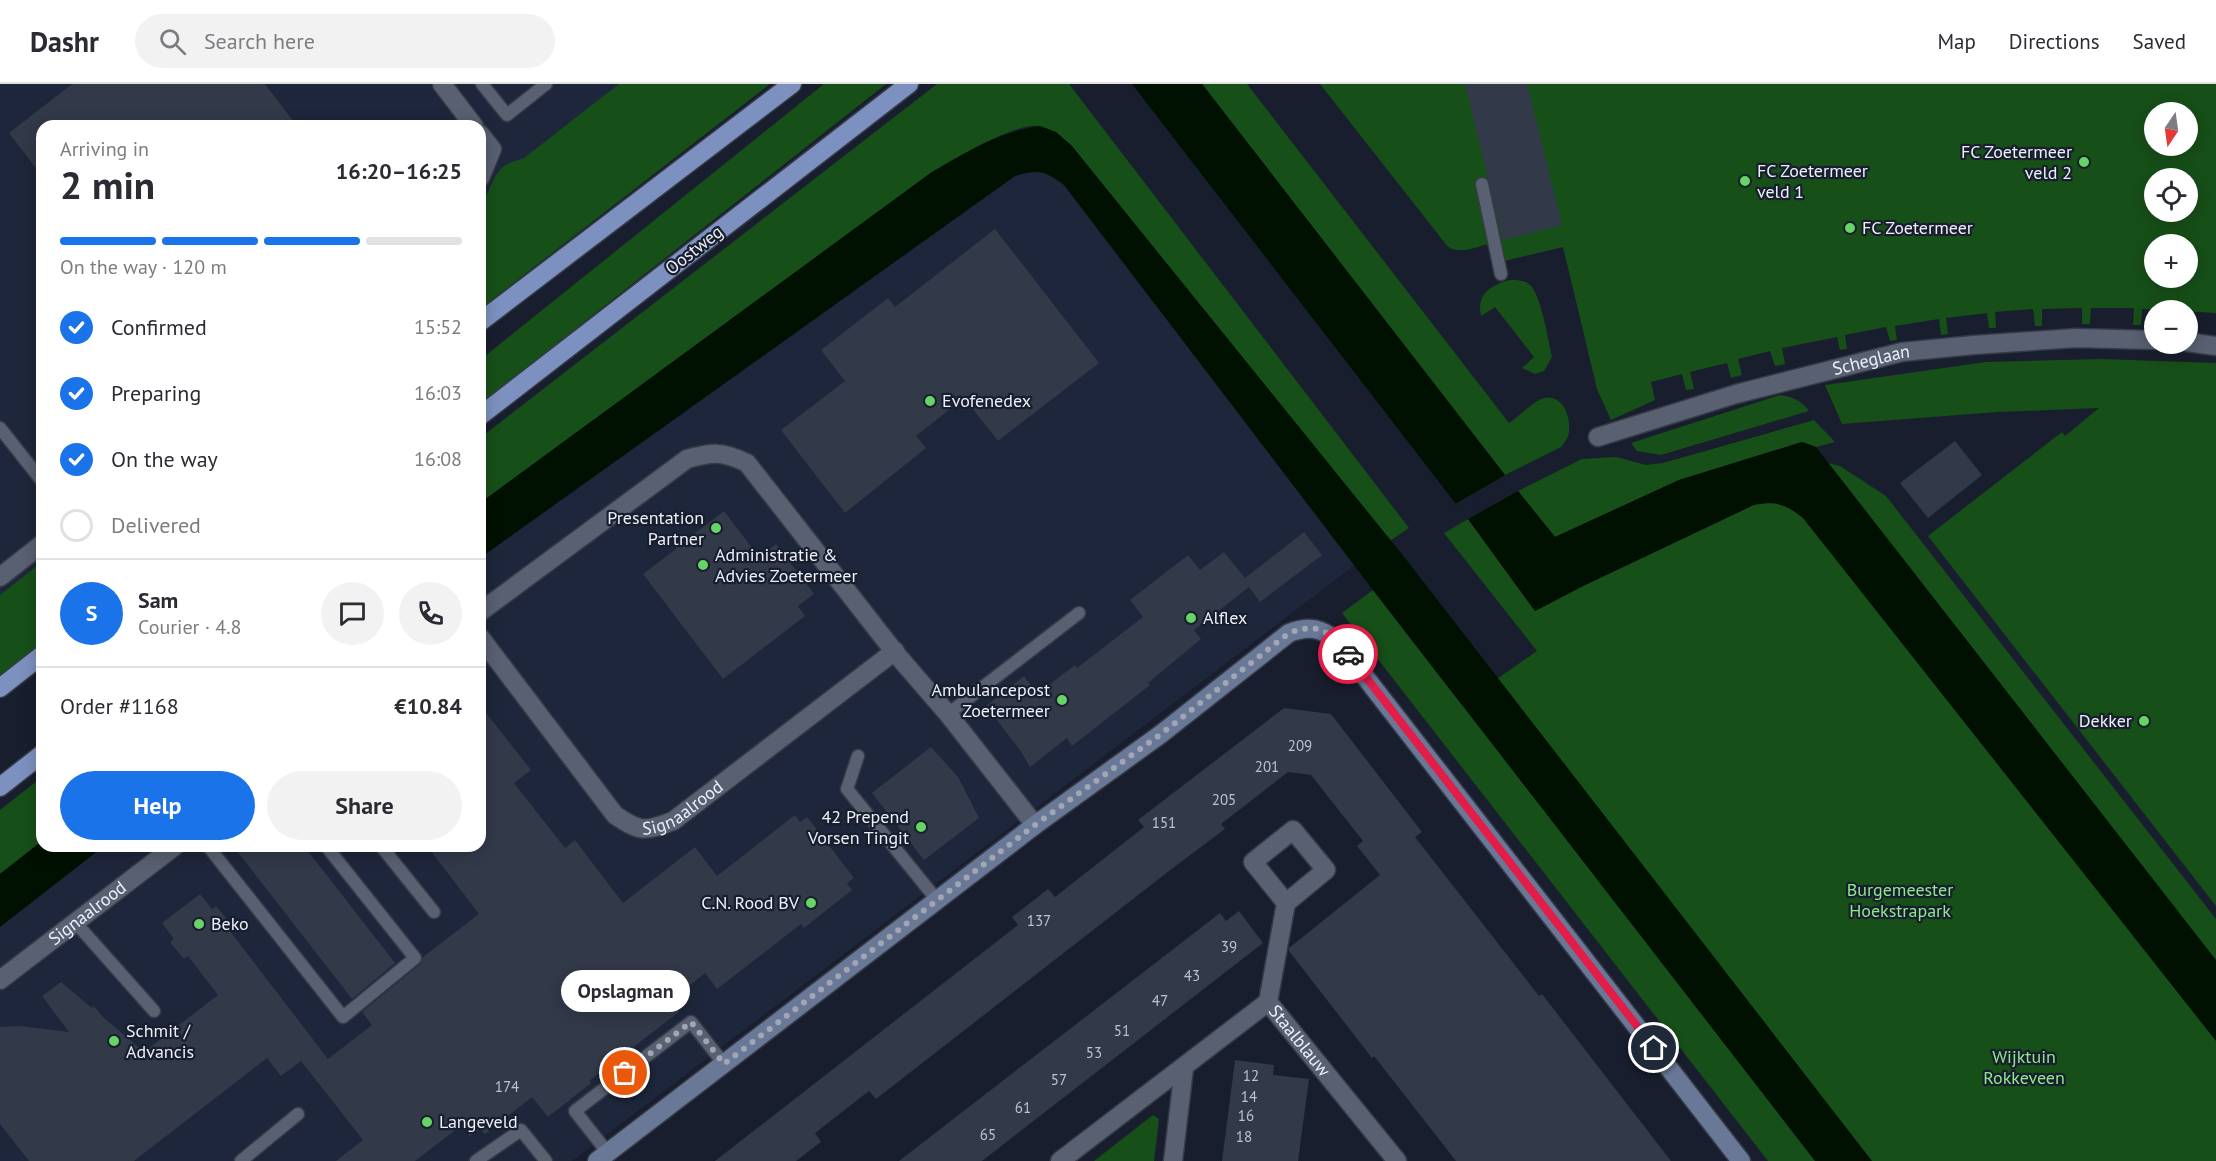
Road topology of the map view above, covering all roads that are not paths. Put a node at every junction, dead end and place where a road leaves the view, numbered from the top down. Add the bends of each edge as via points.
1 (442, 84) edge
2 (482, 84) edge
3 (546, 84) edge
4 (792, 84) edge
5 (909, 84) edge
6 (469, 120) edge
7 (486, 142) edge
8 (486, 164) edge
9 (1482, 184) dead end
10 (1501, 274) dead end
11 (486, 317) edge
12 (2144, 340) edge
13 (2198, 344) edge
14 (2216, 346) edge
15 (486, 411) edge
16 (0, 428) edge
17 (1598, 437) dead end
18 (36, 473) edge
19 (36, 549) edge
20 (0, 577) edge
21 (486, 608) edge
22 (1079, 613) dead end
23 (486, 645) edge
24 (895, 651) junction
25 (36, 660) edge
26 (0, 688) edge
27 (948, 714) junction
28 (858, 756) dead end
29 (36, 759) edge
30 (0, 787) edge
31 (1035, 825) junction
32 (167, 852) edge
33 (213, 852) edge
34 (331, 852) edge
35 (386, 852) edge
36 (937, 900) junction
37 (1286, 903) dead end
38 (434, 912) dead end
39 (75, 922) junction
40 (0, 980) edge
41 (1268, 1002) junction
42 (154, 1011) dead end
43 (724, 1064) junction
44 (1184, 1068) junction
45 (298, 1114) dead end
46 (602, 1157) edge
47 (241, 1161) edge
48 (476, 1161) edge
49 (546, 1161) edge
50 (1060, 1161) edge
51 (1173, 1161) edge
52 (1397, 1161) edge
53 (1741, 1161) edge

1 - 6 street
2 - 3 lane via 507,115
4 - 11 main road
5 - 15 main road, Oostweg
7 - 8 street via 492,149
9 - 10 lane
12 - 17 street, Scheglaan via 2076,338 1902,352 1736,394
13 - 14 street
16 - 18 lane
19 - 20 street
21 - 24 street via 687,459 728,454 747,463
22 - 27 lane
23 - 24 street, Signaalrood via 615,815 633,827 650,830 673,821
24 - 27 street
25 - 26 main road
27 - 31 street
28 - 36 lane via 847,789
29 - 30 main road
31 - 36 street
31 - 53 street via 1161,734 1289,633 1301,628 1325,631 1338,642
32 - 39 street, Signaalrood
33 - 34 lane via 343,1017 415,958
35 - 38 lane
36 - 43 street
37 - 41 street
39 - 40 street, Signaalrood
39 - 42 lane
41 - 44 street, Staalblauw
41 - 52 street, Staalblauw
43 - 46 street
43 - 46 lane via 691,1022 575,1111
44 - 50 street, Staalblauw
44 - 51 street
45 - 47 lane
48 - 49 lane via 521,1130

